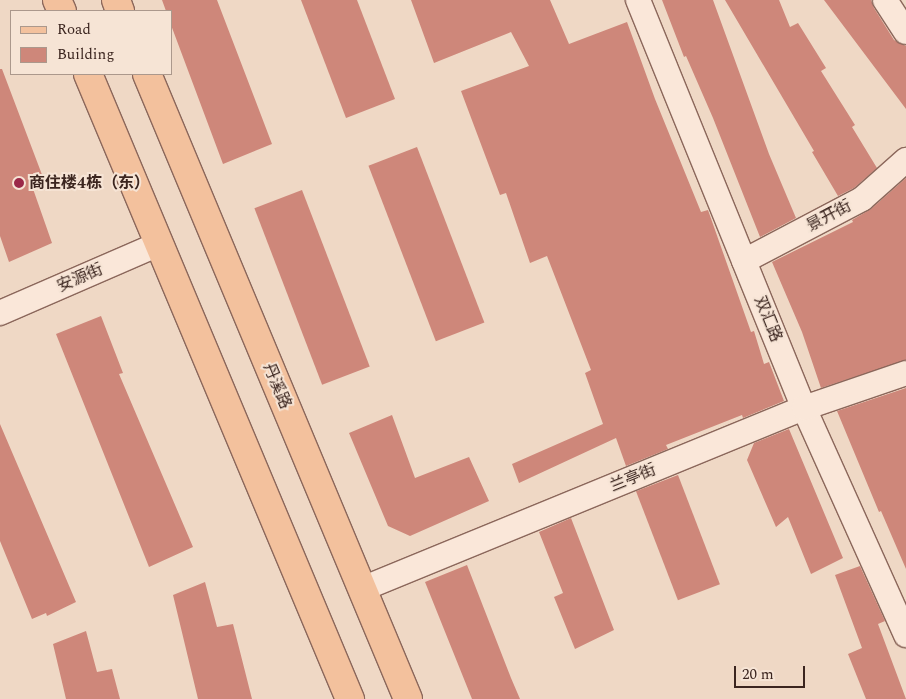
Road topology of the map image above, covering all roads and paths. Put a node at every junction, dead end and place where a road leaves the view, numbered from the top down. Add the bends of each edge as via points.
1 (638, 0) edge
2 (886, 0) edge
3 (906, 32) edge
4 (88, 75) edge
5 (146, 75) edge
6 (906, 160) edge
7 (159, 244) junction
8 (744, 261) junction
9 (0, 313) edge
10 (906, 373) edge
11 (804, 408) junction
12 (362, 589) junction
13 (906, 635) edge
14 (350, 699) edge
15 (408, 699) edge

1 - 8 street, 双汇路
2 - 3 street
4 - 7 main road
5 - 12 main road, 丹溪路
6 - 8 street, 景开街 via 862,198
7 - 9 street, 安源街
7 - 14 main road
8 - 11 street, 双汇路
10 - 11 street, 兰亭街
11 - 12 street, 兰亭街
11 - 13 street, 双汇路
12 - 15 main road, 丹溪路

